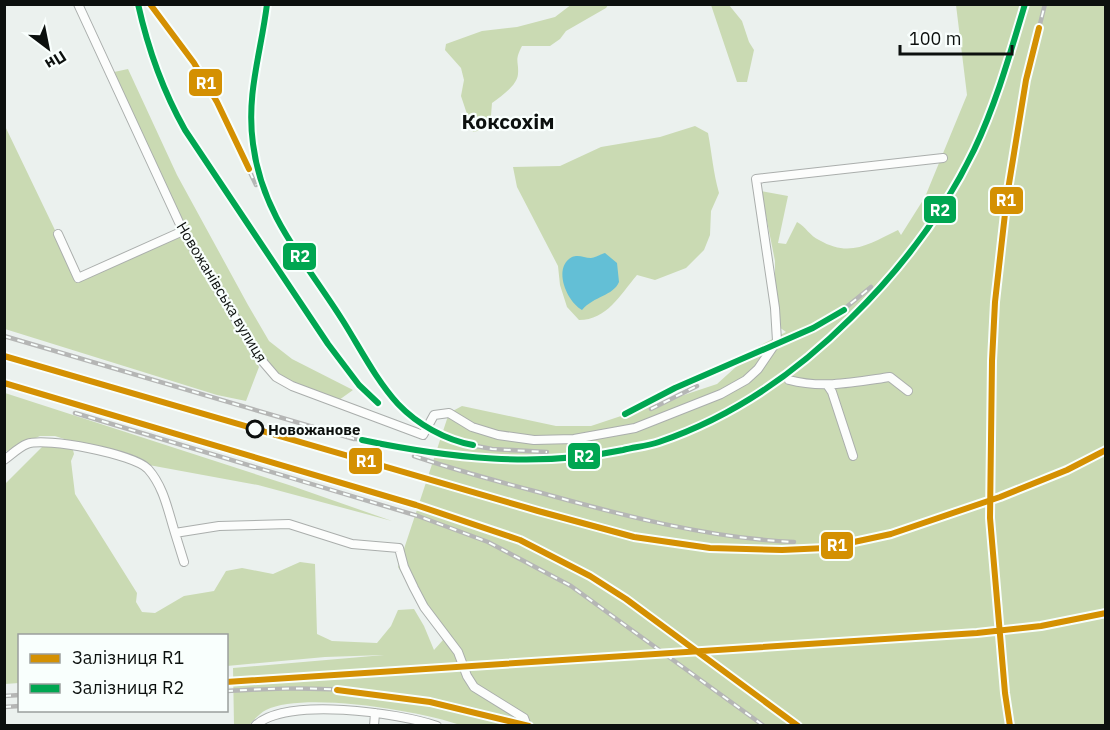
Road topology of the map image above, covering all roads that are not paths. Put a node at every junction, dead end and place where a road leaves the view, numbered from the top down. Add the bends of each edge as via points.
1 (78, 4) edge
2 (943, 158) dead end
3 (183, 231) junction
4 (58, 234) dead end
5 (789, 380) dead end
6 (828, 386) junction
7 (908, 391) dead end
8 (853, 456) dead end
9 (4, 460) edge
10 (175, 533) junction
11 (184, 562) dead end
12 (375, 713) junction
13 (255, 726) edge
14 (374, 726) edge
15 (437, 726) edge
16 (526, 726) edge

1 - 3 street, Новожанівська вулиця
2 - 3 street, Новожанівська вулиця via 756,179 777,341 769,354 758,369 721,394 635,428 574,439 534,440 490,432 472,427 450,413 434,415 423,435 292,387 276,377 258,356
3 - 4 street via 78,278
5 - 6 street
6 - 7 street via 890,377
6 - 8 street
9 - 10 street via 27,444 44,441 117,454 146,466 159,483
10 - 11 street
10 - 16 street via 219,526 289,524 352,544 399,548 424,607 459,652 474,687 522,717
12 - 13 street via 286,711
12 - 14 street
12 - 15 street

